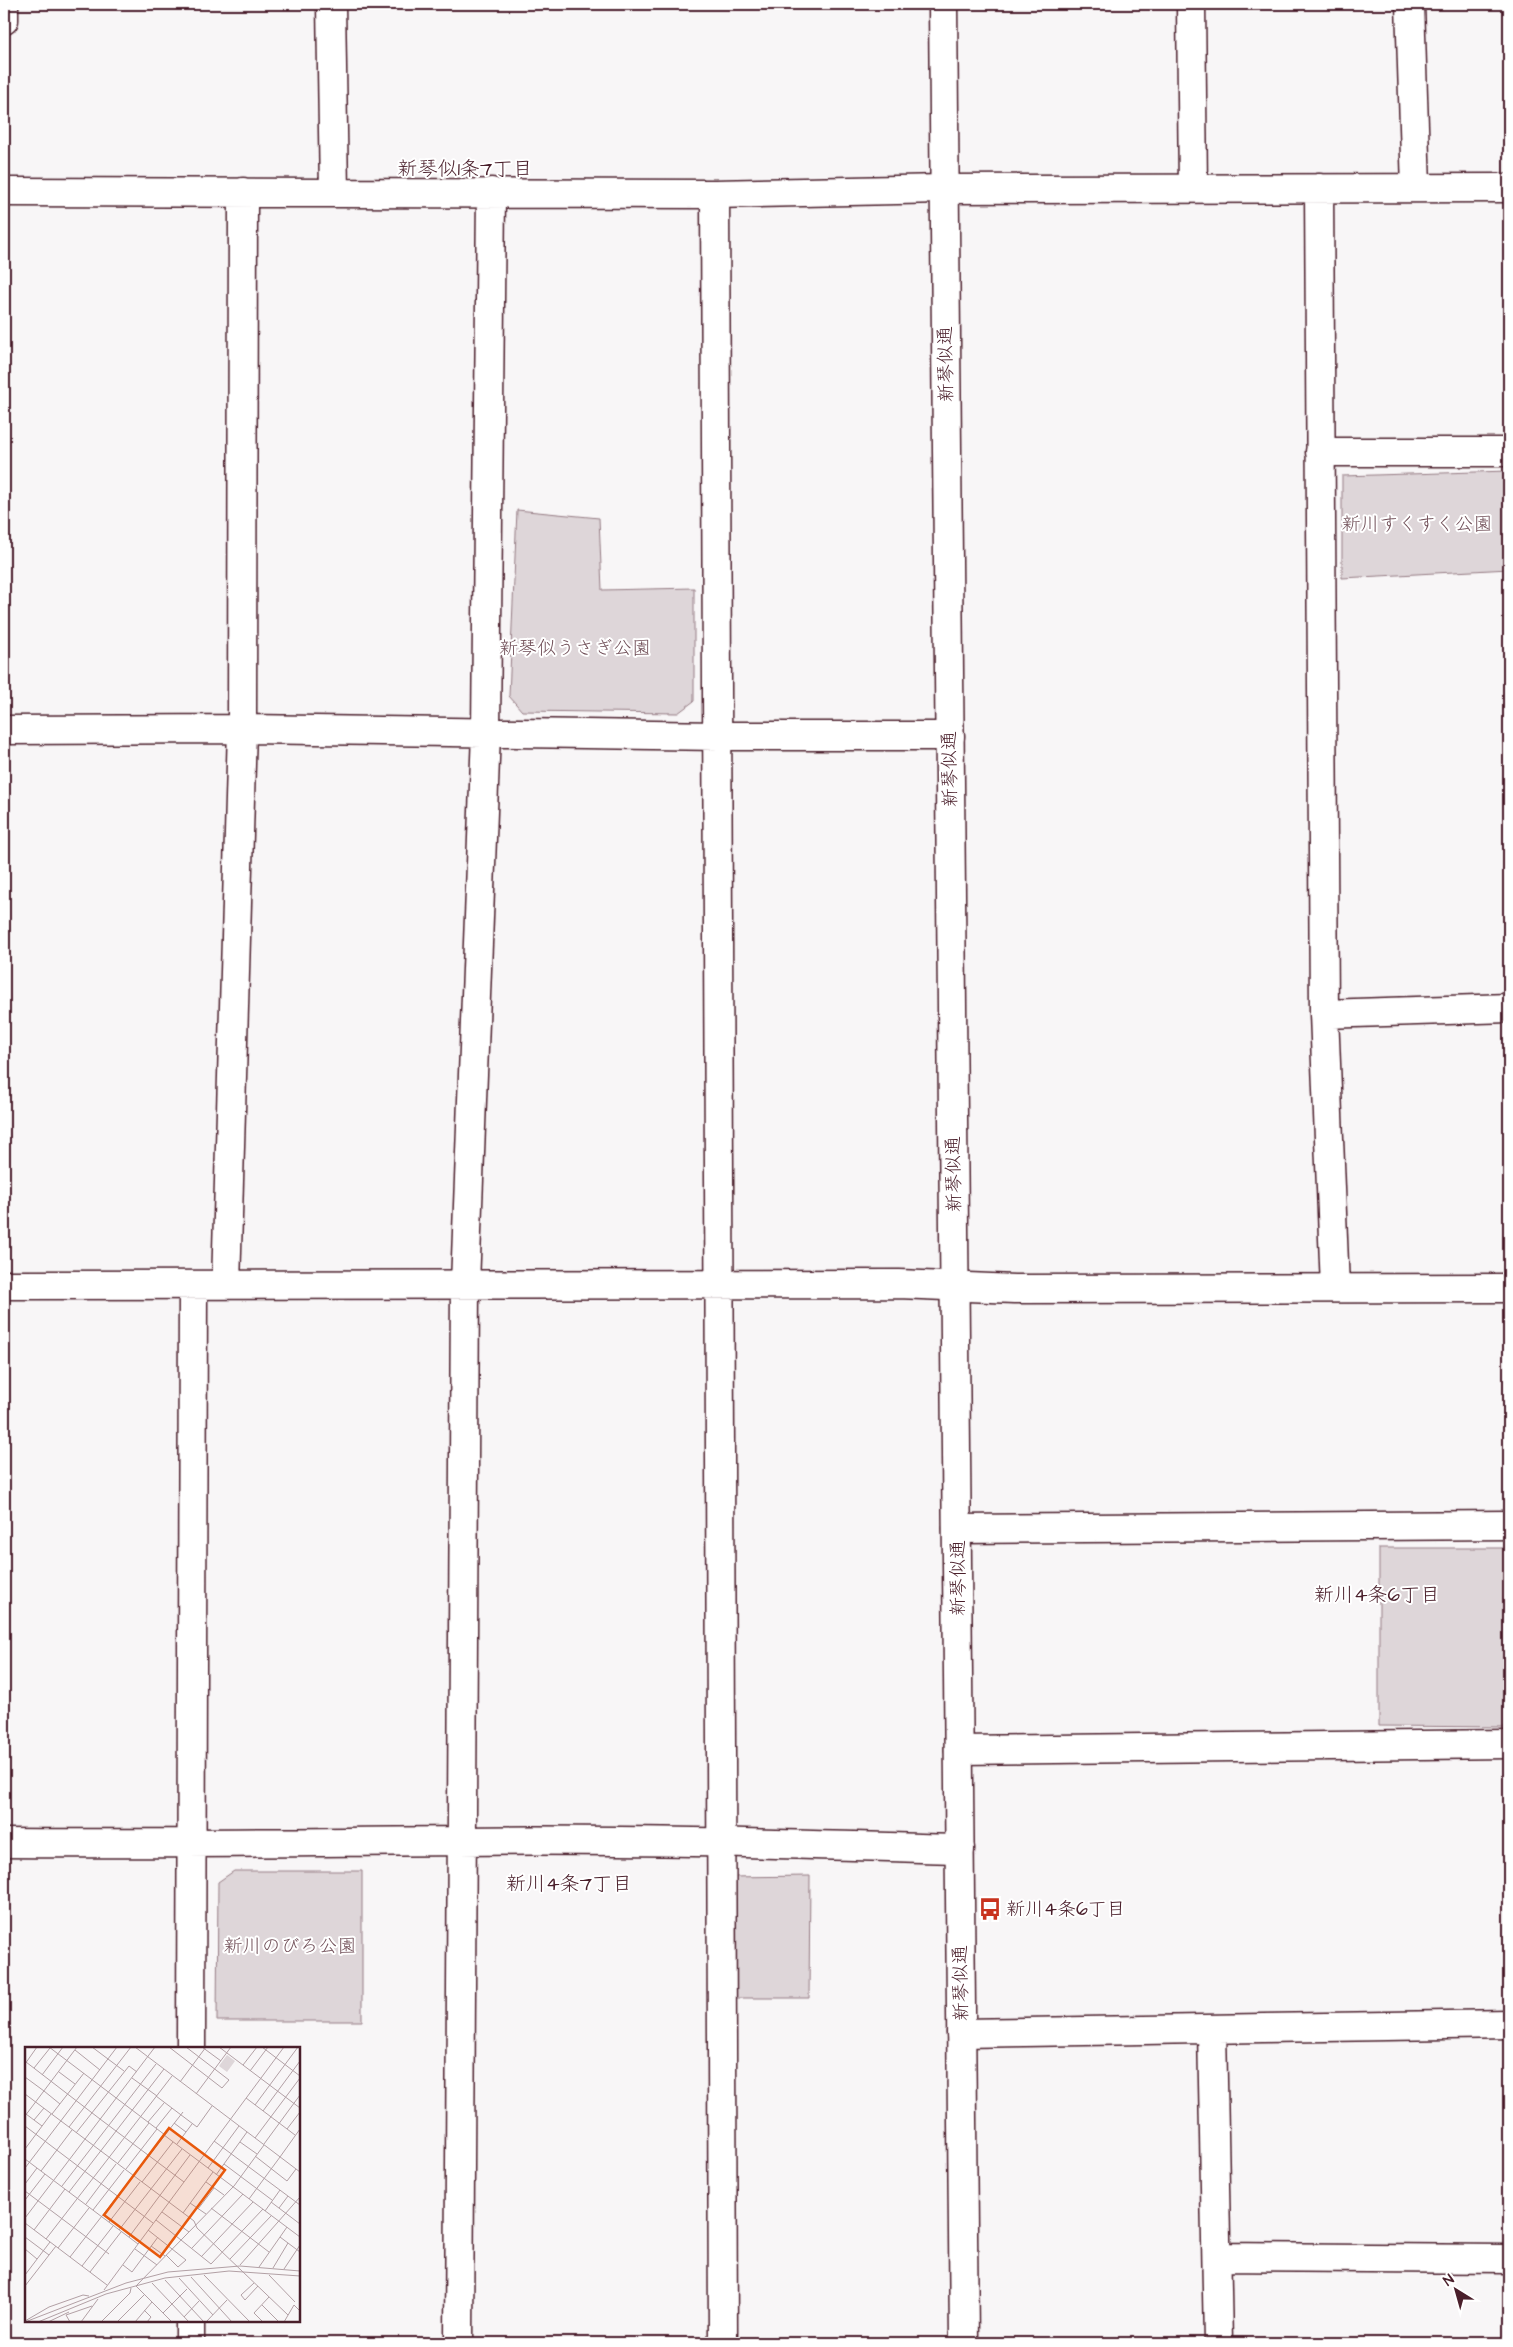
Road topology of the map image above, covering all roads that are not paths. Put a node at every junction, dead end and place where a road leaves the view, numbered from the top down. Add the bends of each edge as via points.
1 (4, 4) edge
2 (331, 4) edge
3 (942, 4) edge
4 (1191, 4) edge
5 (1410, 4) edge
6 (4, 20) edge
7 (1194, 188) junction
8 (1319, 188) junction
9 (1416, 188) junction
10 (1509, 188) edge
11 (944, 189) junction
12 (4, 192) edge
13 (243, 192) junction
14 (491, 192) junction
15 (334, 193) junction
16 (715, 194) junction
17 (1320, 452) junction
18 (1509, 452) edge
19 (242, 729) junction
20 (4, 730) edge
21 (486, 734) junction
22 (719, 736) junction
23 (950, 736) junction
24 (1509, 1008) edge
25 (1324, 1014) junction
26 (193, 1284) junction
27 (465, 1284) junction
28 (721, 1284) junction
29 (4, 1285) edge
30 (226, 1285) junction
31 (956, 1286) junction
32 (1334, 1288) junction
33 (1509, 1288) edge
34 (1509, 1525) edge
35 (957, 1529) junction
36 (1509, 1744) edge
37 (959, 1750) junction
38 (462, 1841) junction
39 (720, 1843) junction
40 (4, 1844) edge
41 (192, 1844) junction
42 (960, 1849) junction
43 (1509, 2024) edge
44 (1212, 2029) junction
45 (961, 2033) junction
46 (191, 2047) edge
47 (1218, 2257) junction
48 (1509, 2259) edge
49 (190, 2322) edge
50 (190, 2343) edge
51 (459, 2343) edge
52 (723, 2343) edge
53 (964, 2343) edge
54 (1218, 2343) edge

1 - 6 street
2 - 15 street
3 - 11 street, 新琴似通
4 - 7 street
5 - 9 street
7 - 8 street
7 - 11 street
8 - 9 street
8 - 17 street
9 - 10 street
11 - 16 street
11 - 23 street, 新琴似通
12 - 13 street
13 - 15 street
13 - 19 street
14 - 15 street
14 - 16 street
14 - 21 street
16 - 22 street
17 - 18 street
17 - 25 street
19 - 20 street
19 - 21 street
19 - 30 street
21 - 22 street
21 - 27 street
22 - 23 street
22 - 28 street
23 - 31 street, 新琴似通
24 - 25 street
25 - 32 street
26 - 29 street
26 - 30 street
26 - 41 street
27 - 28 street
27 - 30 street
27 - 38 street
28 - 31 street
28 - 39 street
31 - 32 street via 1014,1289
31 - 35 street, 新琴似通
32 - 33 street
34 - 35 street
35 - 37 street, 新琴似通
36 - 37 street
37 - 42 street, 新琴似通
38 - 39 street
38 - 41 street
38 - 51 street
39 - 42 street
39 - 52 street
40 - 41 street
41 - 46 street
42 - 45 street, 新琴似通
43 - 44 street
44 - 45 street
44 - 47 street
45 - 53 street, 新琴似通
47 - 48 street
47 - 54 street
49 - 50 street

